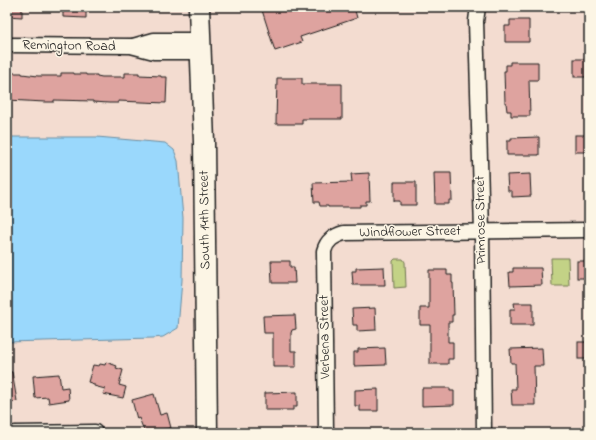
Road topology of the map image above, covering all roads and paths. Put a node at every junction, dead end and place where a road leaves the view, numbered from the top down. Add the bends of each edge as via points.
1 (199, 7) edge
2 (478, 7) edge
3 (7, 45) edge
4 (200, 46) junction
5 (482, 230) junction
6 (589, 230) edge
7 (329, 241) joint
8 (95, 432) dead end
9 (15, 433) edge
10 (207, 433) edge
11 (326, 433) edge
12 (484, 433) edge

1 - 4 main road, South 14th Street
2 - 5 street, Primrose Street via 476,21
3 - 4 street, Remington Road via 131,46 154,52
4 - 10 main road, South 14th Street via 204,142
5 - 6 street, Windflower Street
5 - 7 street, Windflower Street via 344,234
5 - 12 street, Primrose Street
7 - 11 street, Verbena Street via 324,256
8 - 9 street

